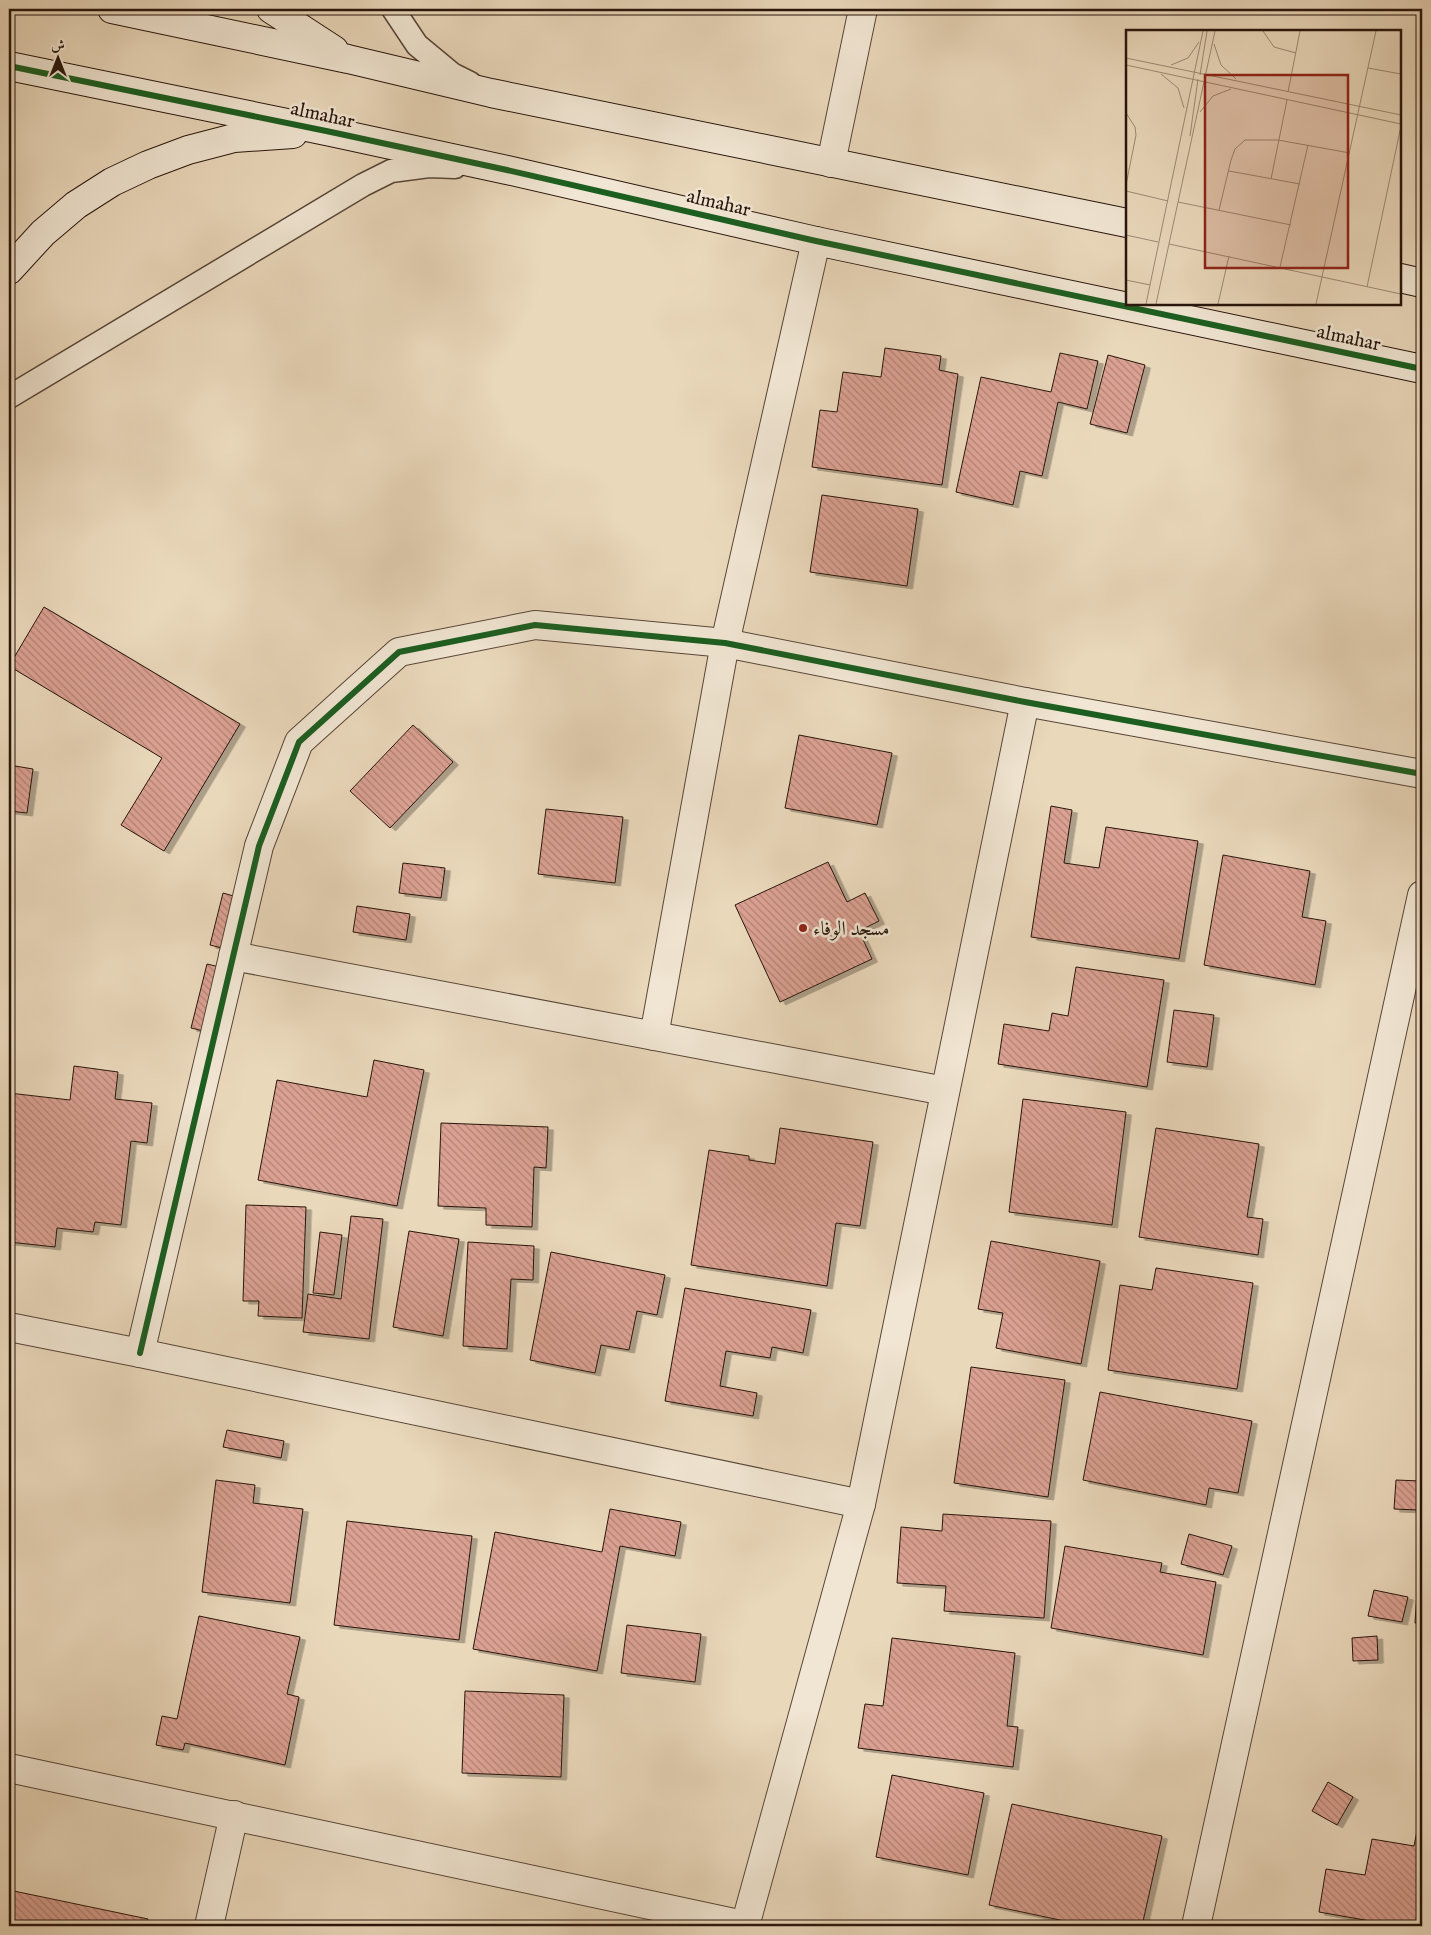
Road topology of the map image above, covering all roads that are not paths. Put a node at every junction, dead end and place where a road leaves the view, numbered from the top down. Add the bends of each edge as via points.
1 (112, 9) edge
2 (271, 9) edge
3 (393, 9) edge
4 (863, 9) edge
5 (348, 59) junction
6 (9, 66) edge
7 (491, 93) junction
8 (331, 132) junction
9 (831, 163) junction
10 (507, 170) junction
11 (1126, 223) edge
12 (816, 241) junction
13 (9, 270) edge
14 (1401, 278) edge
15 (1422, 283) edge
16 (1422, 369) edge
17 (9, 397) edge
18 (725, 643) junction
19 (1025, 702) junction
20 (1422, 774) edge
21 (1422, 896) edge
22 (233, 956) junction
23 (654, 1036) junction
24 (946, 1091) junction
25 (9, 1327) edge
26 (140, 1353) junction
27 (861, 1504) junction
28 (9, 1768) edge
29 (234, 1816) junction
30 (209, 1926) edge
31 (747, 1926) edge
32 (1196, 1926) edge

1 - 5 street
2 - 5 street
3 - 7 lane via 416,45 435,62
4 - 9 street
5 - 7 street
6 - 8 street, almahar
7 - 9 street
8 - 10 street, almahar
8 - 13 street via 234,138 148,165 112,182 76,205
9 - 11 street
10 - 12 street, almahar
10 - 17 lane via 429,166 391,171
12 - 16 street, almahar
12 - 18 street
14 - 15 street
18 - 19 street
18 - 22 street via 535,626 399,652 299,742 258,846
18 - 23 street
19 - 20 street
19 - 24 street
21 - 32 street
22 - 23 street
22 - 26 street
23 - 24 street
24 - 27 street
25 - 26 street
26 - 27 street
27 - 31 street
28 - 29 street
29 - 30 street
29 - 31 street

